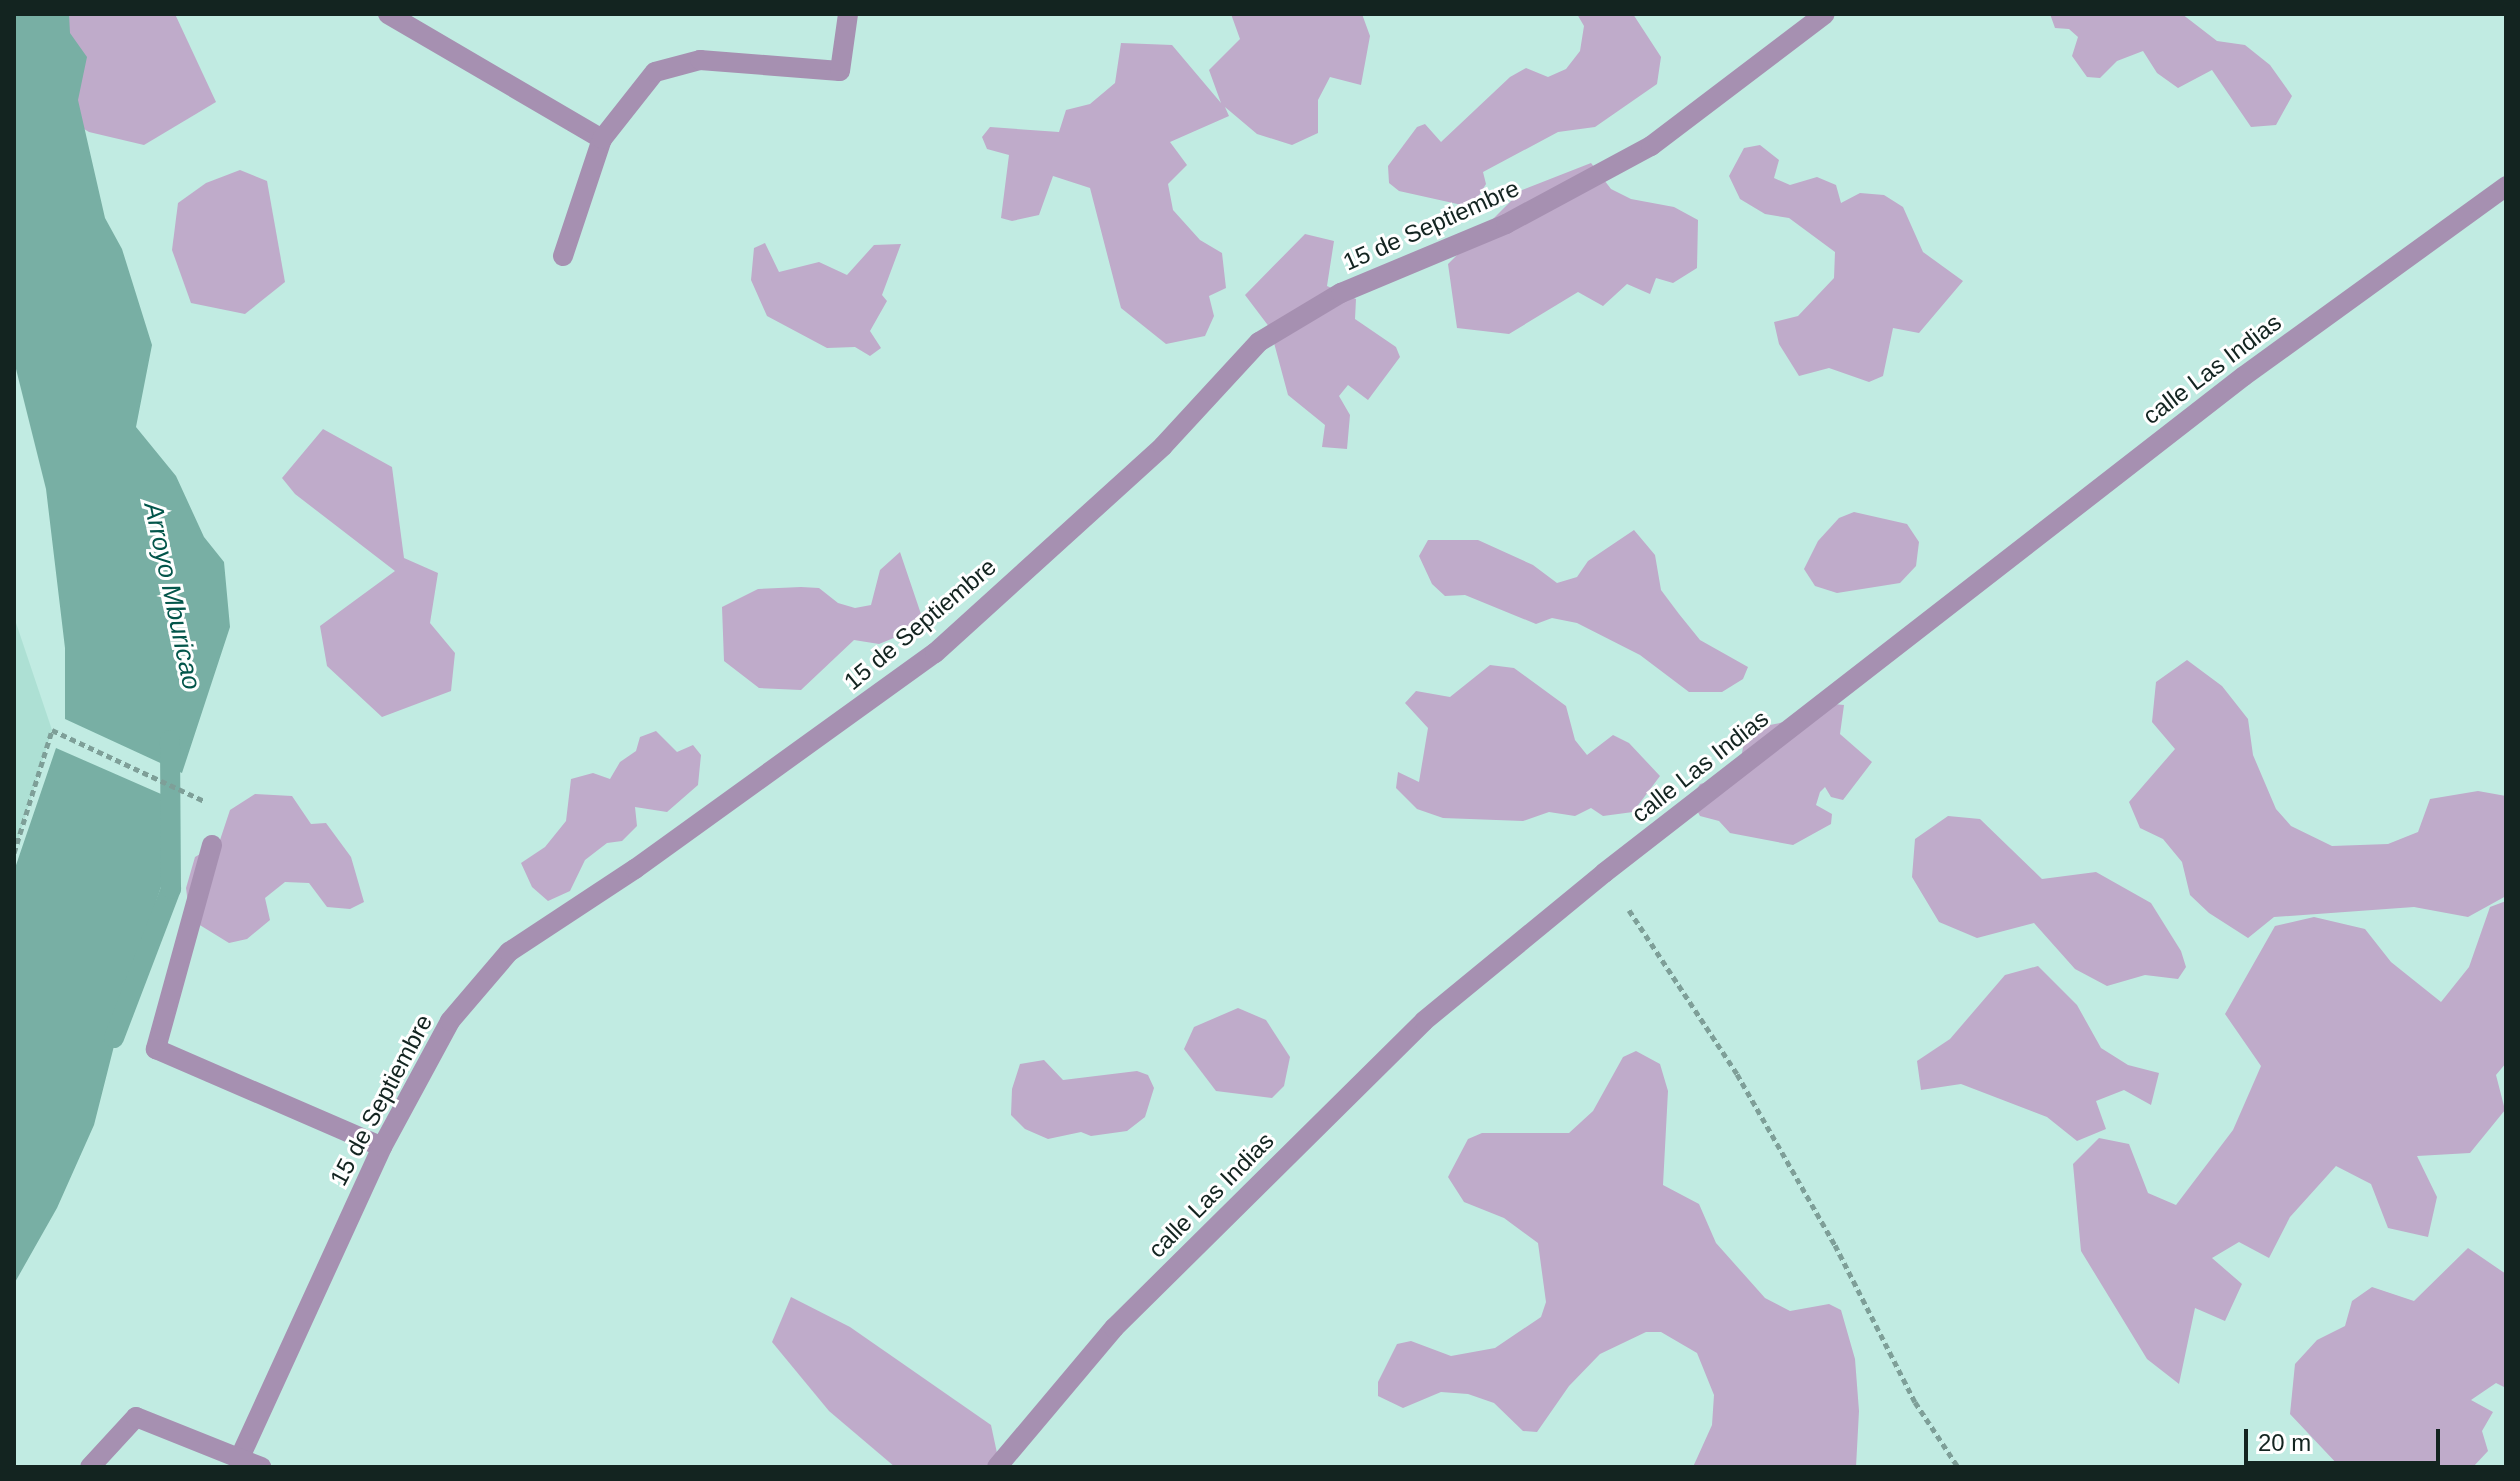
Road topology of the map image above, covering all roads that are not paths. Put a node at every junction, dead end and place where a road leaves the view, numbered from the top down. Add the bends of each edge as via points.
1 (388, 14) edge
2 (848, 14) edge
3 (1825, 14) edge
4 (602, 139) junction
5 (2506, 186) edge
6 (563, 256) dead end
7 (212, 845) dead end
8 (382, 1147) junction
9 (241, 1455) junction
10 (90, 1467) edge
11 (261, 1467) edge
12 (997, 1467) edge

1 - 4 street
2 - 4 street via 840,71 700,60 655,72
3 - 8 street, 15 de Septiembre via 1651,146 1506,224 1341,293 1259,342 1163,446 935,653 635,869 509,952 450,1021
4 - 6 street
5 - 12 street, calle Las Indias via 2244,376 1604,873 1424,1021 1114,1328
7 - 8 street via 156,1049
8 - 9 street, 15 de Septiembre
9 - 10 street via 136,1417
9 - 11 street

